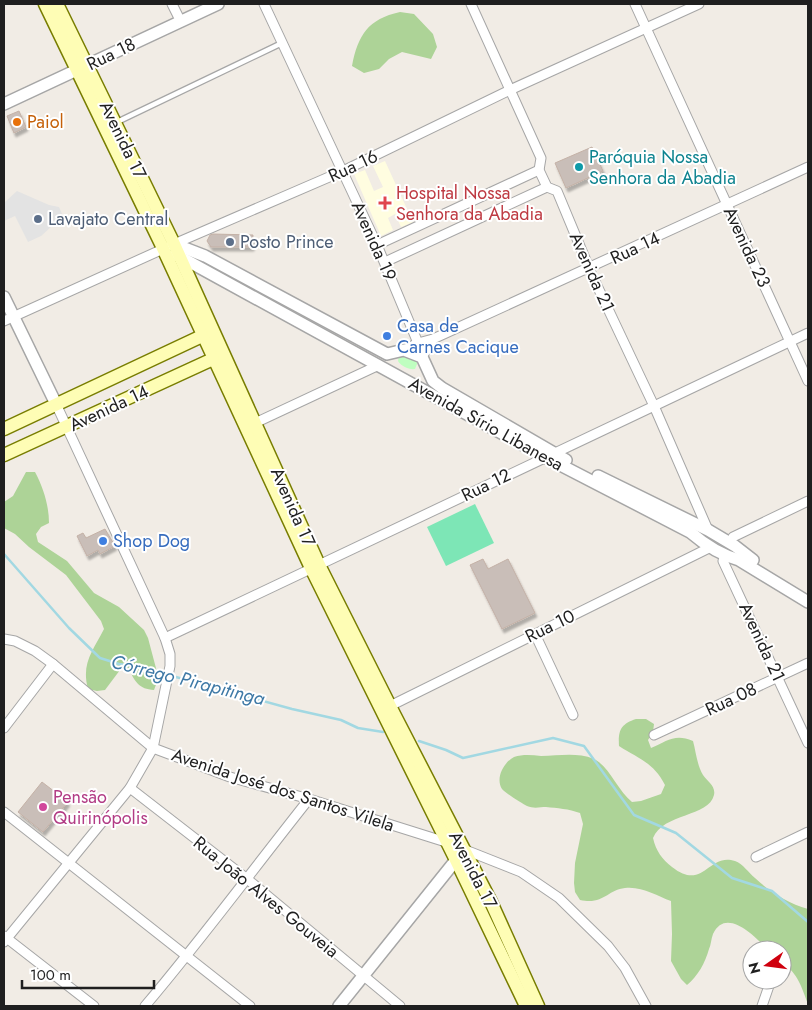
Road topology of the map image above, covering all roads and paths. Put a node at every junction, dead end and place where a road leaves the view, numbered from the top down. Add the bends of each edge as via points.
1 (45, 4) edge
2 (57, 4) edge
3 (172, 4) edge
4 (218, 4) edge
5 (264, 4) edge
6 (471, 4) edge
7 (635, 4) edge
8 (699, 4) edge
9 (180, 20) junction
10 (646, 28) junction
11 (283, 43) junction
12 (71, 46) junction
13 (82, 68) junction
14 (510, 90) junction
15 (4, 104) edge
16 (110, 126) junction
17 (808, 167) edge
18 (539, 170) junction
19 (343, 172) junction
20 (547, 187) junction
21 (727, 204) junction
22 (457, 208) junction
23 (465, 224) junction
24 (377, 245) junction
25 (172, 249) junction
26 (385, 262) junction
27 (590, 268) junction
28 (4, 297) edge
29 (8, 319) edge
30 (808, 333) edge
31 (202, 336) junction
32 (433, 339) junction
33 (790, 342) junction
34 (418, 343) junction
35 (404, 350) junction
36 (387, 354) junction
37 (422, 357) junction
38 (213, 359) junction
39 (379, 365) junction
40 (429, 372) junction
41 (808, 381) edge
42 (415, 385) junction
43 (56, 404) junction
44 (654, 406) junction
45 (255, 423) junction
46 (66, 428) junction
47 (4, 429) edge
48 (4, 455) edge
49 (549, 455) junction
50 (808, 501) edge
51 (708, 530) junction
52 (730, 543) junction
53 (706, 544) junction
54 (725, 555) junction
55 (315, 567) junction
56 (808, 593) edge
57 (808, 602) edge
58 (535, 634) junction
59 (165, 638) junction
60 (4, 639) edge
61 (808, 663) edge
62 (53, 664) junction
63 (778, 677) junction
64 (386, 709) junction
65 (573, 715) dead end
66 (4, 728) edge
67 (654, 735) dead end
68 (808, 743) edge
69 (153, 748) junction
70 (130, 788) junction
71 (309, 799) junction
72 (4, 812) edge
73 (808, 832) edge
74 (447, 842) junction
75 (459, 855) junction
76 (756, 857) dead end
77 (68, 864) junction
78 (246, 878) junction
79 (5, 938) edge
80 (188, 956) junction
81 (363, 976) junction
82 (768, 990) edge
83 (94, 1006) edge
84 (145, 1006) edge
85 (250, 1006) edge
86 (338, 1006) edge
87 (400, 1006) edge
88 (526, 1006) edge
89 (538, 1006) edge
90 (646, 1006) edge
91 (762, 1006) edge

1 - 12 main road, Avenida 17
2 - 12 main road, Avenida 17
3 - 9 street
4 - 9 street, Rua 18
5 - 11 street, Avenida 19
6 - 14 street, Avenida 21
7 - 10 street, Avenida 23
8 - 10 street, Rua 16
9 - 13 street, Rua 18
10 - 14 street, Rua 16
10 - 21 street, Avenida 23
11 - 16 lane
11 - 19 street, Avenida 19
12 - 13 main road, Avenida 17
13 - 15 street, Rua 18
13 - 16 main road, Avenida 17
14 - 18 street, Avenida 21 via 541,158
14 - 19 street, Rua 16
16 - 25 main road, Avenida 17
17 - 21 street, Rua 14
18 - 20 street, Avenida 21
18 - 22 street
19 - 24 street, Avenida 19
19 - 25 street, Rua 16
20 - 23 street
20 - 27 street, Avenida 21 via 556,191
21 - 27 street, Rua 14
21 - 33 street, Avenida 23
22 - 23 street
22 - 24 street
23 - 26 street
24 - 26 street, Avenida 19
25 - 29 street, Rua 16
25 - 31 main road, Avenida 17
25 - 36 street via 205,256
25 - 39 street, Avenida Sírio Libanesa
25 - 45 main road, Avenida 17
26 - 34 street, Avenida 19
27 - 32 street, Rua 14
27 - 44 street, Avenida 21
28 - 29 street
29 - 43 street
30 - 33 street, Rua 12
31 - 38 main road, Avenida 17
31 - 43 main road, Avenida 14
32 - 34 street, Rua 14
32 - 37 street
33 - 41 street, Avenida 23
33 - 44 street, Rua 12
34 - 35 street, Rua 14
35 - 36 street, Avenida Sírio Libanesa
35 - 37 street, Avenida Sírio Libanesa
36 - 39 street via 382,355
37 - 40 street, Avenida Sírio Libanesa
38 - 46 main road, Avenida 14
38 - 55 main road, Avenida 17
39 - 42 street, Avenida Sírio Libanesa
39 - 45 street
40 - 42 street via 424,384
40 - 49 street, Avenida Sírio Libanesa via 433,381 442,388
42 - 49 street, Avenida Sírio Libanesa
43 - 46 street
43 - 47 main road, Avenida 14
44 - 49 street, Rua 12
44 - 51 street, Avenida 21
45 - 55 main road, Avenida 17
46 - 48 main road, Avenida 14
46 - 59 street
49 - 51 street, Avenida Sírio Libanesa
49 - 53 street, Avenida Sírio Libanesa via 690,532
49 - 55 street, Rua 12
50 - 52 street via 733,537
51 - 52 street, Avenida Sírio Libanesa
51 - 53 street via 701,534
52 - 54 street via 731,551
52 - 56 street, Avenida Sírio Libanesa
53 - 54 street, Avenida Sírio Libanesa
53 - 58 street, Rua 10
54 - 57 street, Avenida Sírio Libanesa via 739,560
54 - 63 street, Avenida 21 via 724,561
55 - 59 street, Rua 12
55 - 64 main road, Avenida 17
58 - 64 street, Rua 10
58 - 65 street
59 - 69 street via 170,666
60 - 62 street, Avenida José dos Santos Vilela via 35,651
61 - 63 street, Rua 08
62 - 66 street
62 - 69 street, Avenida José dos Santos Vilela
63 - 67 street, Rua 08
63 - 68 street, Avenida 21
64 - 74 main road, Avenida 17
64 - 75 main road, Avenida 17
69 - 70 street
69 - 71 street, Avenida José dos Santos Vilela via 230,777
70 - 77 street
70 - 78 street, Rua João Alves Gouveia
71 - 74 street, Avenida José dos Santos Vilela
71 - 78 street
72 - 77 street
73 - 76 street
74 - 75 main road, Avenida 17
75 - 81 street
75 - 88 main road, Avenida 17
75 - 89 main road, Avenida 17 via 490,902
75 - 90 street via 521,872 559,898 608,946 625,968
77 - 79 street
77 - 80 street
78 - 80 street
78 - 81 street, Rua João Alves Gouveia
79 - 83 street
80 - 84 street
80 - 85 street
81 - 86 street
81 - 87 street, Rua João Alves Gouveia
82 - 91 street

